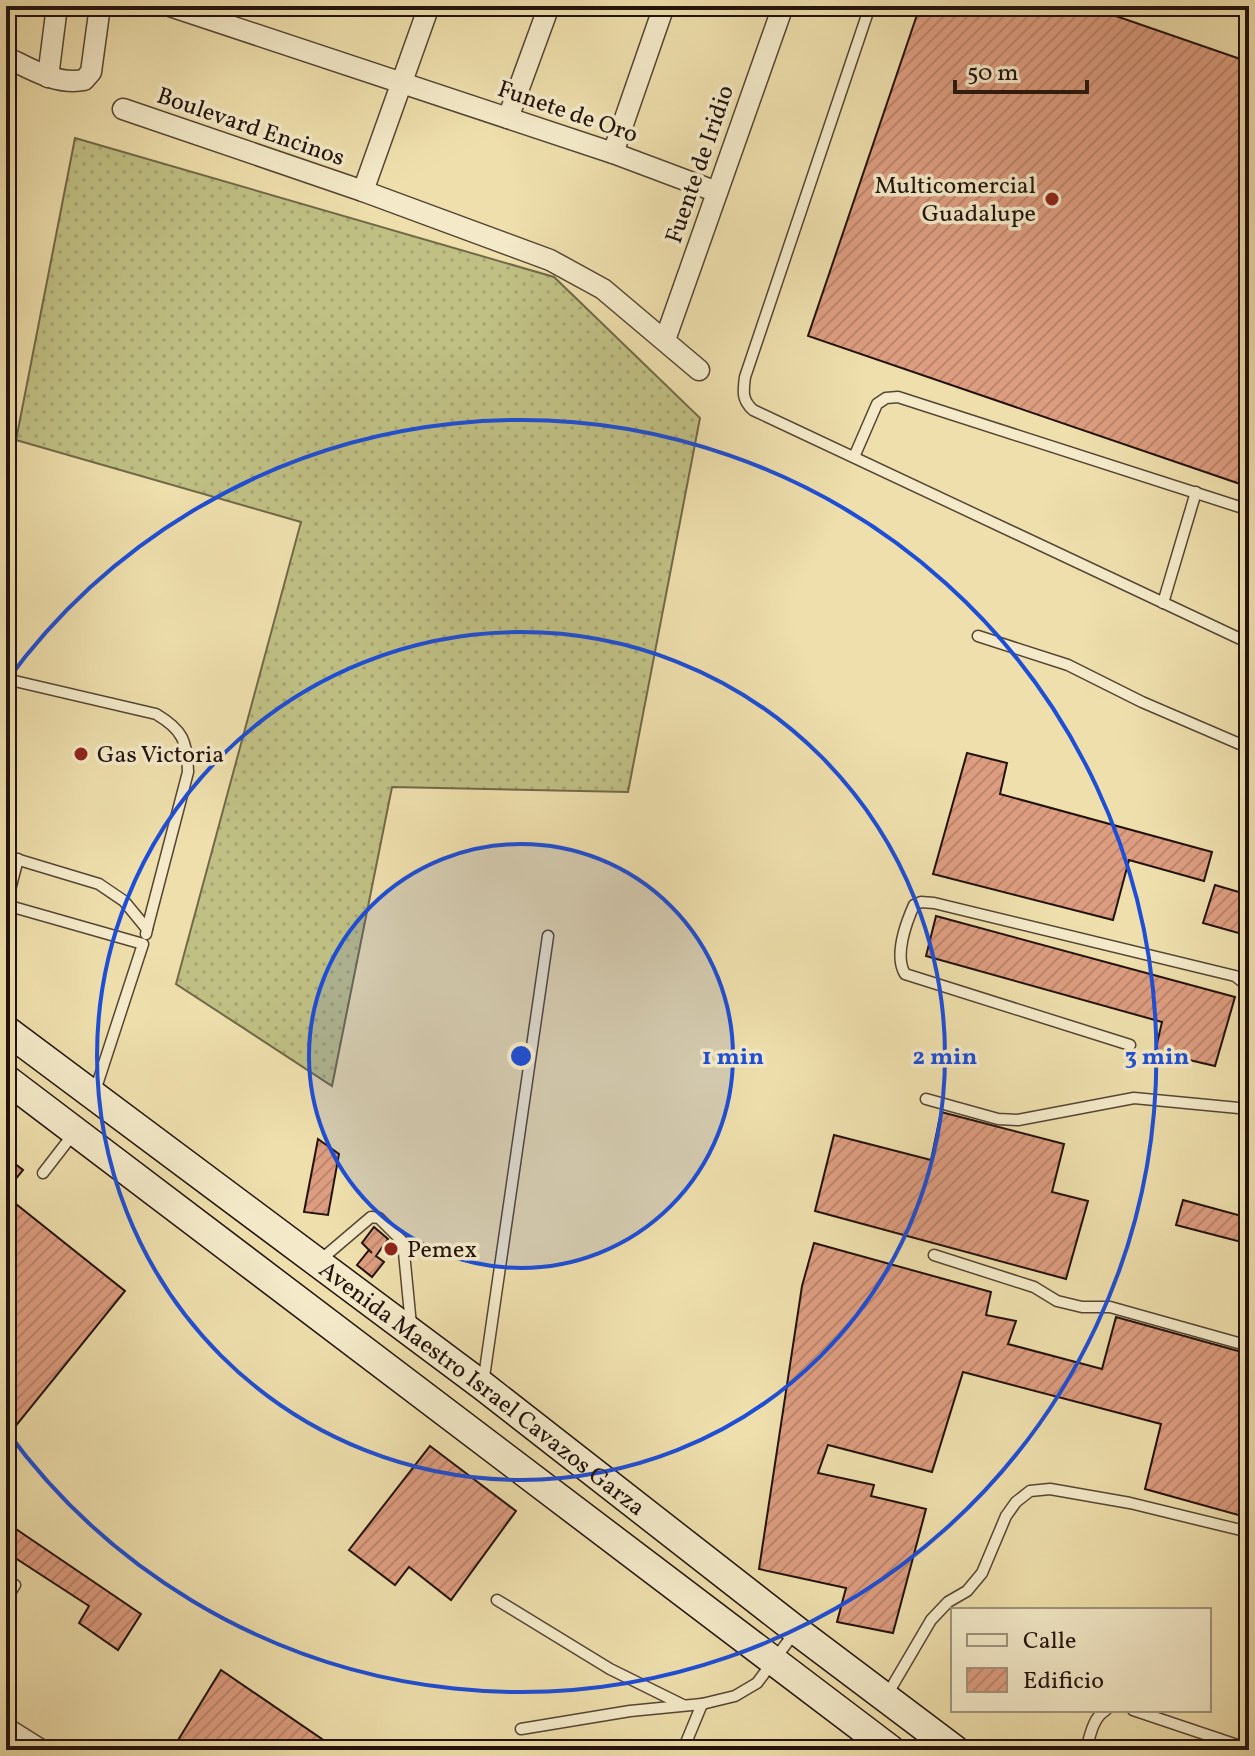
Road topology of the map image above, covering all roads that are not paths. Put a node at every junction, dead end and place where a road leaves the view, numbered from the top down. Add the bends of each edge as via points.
1 (57, 6) edge
2 (100, 6) edge
3 (170, 6) edge
4 (429, 6) edge
5 (549, 6) edge
6 (664, 6) edge
7 (783, 6) edge
8 (870, 6) edge
9 (6, 57) edge
10 (48, 77) junction
11 (400, 83) junction
12 (123, 109) dead end
13 (508, 118) junction
14 (613, 153) junction
15 (363, 191) junction
16 (717, 192) junction
17 (665, 340) junction
18 (699, 370) dead end
19 (854, 457) junction
20 (1196, 492) junction
21 (1249, 510) edge
22 (1163, 603) junction
23 (978, 636) dead end
24 (1249, 643) edge
25 (6, 679) edge
26 (1249, 748) edge
27 (6, 856) edge
28 (18, 859) junction
29 (6, 905) edge
30 (147, 929) junction
31 (548, 936) dead end
32 (143, 944) junction
33 (1249, 987) edge
34 (8, 1035) edge
35 (1130, 1045) dead end
36 (6, 1079) edge
37 (93, 1097) junction
38 (926, 1099) dead end
39 (1249, 1109) edge
40 (76, 1131) junction
41 (148, 1138) junction
42 (127, 1169) junction
43 (43, 1173) dead end
44 (233, 1200) junction
45 (210, 1233) junction
46 (934, 1255) dead end
47 (317, 1263) junction
48 (411, 1334) junction
49 (1249, 1346) edge
50 (483, 1386) junction
51 (1249, 1532) edge
52 (15, 1585) dead end
53 (6, 1600) edge
54 (497, 1600) dead end
55 (797, 1631) junction
56 (775, 1661) junction
57 (886, 1697) junction
58 (702, 1704) junction
59 (685, 1706) junction
60 (1101, 1712) edge
61 (1138, 1712) edge
62 (6, 1728) edge
63 (521, 1729) dead end
64 (1215, 1744) edge
65 (1249, 1749) edge
66 (41, 1750) edge
67 (683, 1750) edge
68 (891, 1750) edge
69 (955, 1750) edge
70 (1086, 1750) edge

1 - 10 street
2 - 10 street via 91,72 72,83
3 - 11 street, Funete de Oro
4 - 11 street
5 - 13 street
6 - 14 street
7 - 16 street, Fuente de Iridio
8 - 19 lane via 743,392 753,410
9 - 10 street
11 - 13 street, Funete de Oro
11 - 15 street
12 - 15 street, Boulevard Encinos
13 - 14 street, Funete de Oro
14 - 16 street, Funete de Oro
15 - 17 street, Boulevard Encinos via 576,272
16 - 17 street, Fuente de Iridio
17 - 18 street, Boulevard Encinos
19 - 20 lane via 877,404 898,397
19 - 22 lane
20 - 21 lane
20 - 22 lane
22 - 24 lane
23 - 26 lane via 1068,665
25 - 30 lane via 156,714 182,736 188,772
27 - 28 lane
28 - 29 lane
28 - 30 lane via 99,884 124,901
29 - 32 lane
30 - 32 lane
31 - 50 lane
32 - 37 lane
33 - 35 lane via 1235,976 934,903 914,905 900,956 905,974
34 - 37 main road, Avenida Maestro Israel Cavazos Garza
36 - 40 main road, Avenida Maestro Israel Cavazos Garza
37 - 41 main road, Avenida Maestro Israel Cavazos Garza
38 - 39 lane via 1018,1120 1134,1098
40 - 42 main road, Avenida Maestro Israel Cavazos Garza
40 - 43 lane
41 - 42 main road
41 - 44 main road, Avenida Maestro Israel Cavazos Garza
42 - 45 main road, Avenida Maestro Israel Cavazos Garza
44 - 45 main road
44 - 47 main road, Avenida Maestro Israel Cavazos Garza
45 - 56 main road, Avenida Maestro Israel Cavazos Garza
46 - 49 lane via 1034,1287 1057,1301 1137,1313
47 - 48 main road, Avenida Maestro Israel Cavazos Garza
47 - 48 lane via 371,1217 379,1218 403,1242
48 - 50 main road, Avenida Maestro Israel Cavazos Garza
50 - 55 main road, Avenida Maestro Israel Cavazos Garza
51 - 57 lane via 1103,1498 1030,1491 1006,1516 982,1573 931,1620
52 - 53 lane
54 - 59 lane via 610,1669
55 - 56 lane
55 - 57 main road, Avenida Maestro Israel Cavazos Garza
56 - 58 lane via 757,1683 735,1696
56 - 68 main road, Avenida Maestro Israel Cavazos Garza
57 - 69 main road, Avenida Maestro Israel Cavazos Garza
58 - 59 lane
58 - 67 lane
59 - 63 lane
60 - 70 lane
61 - 64 lane
62 - 66 street
64 - 65 lane

